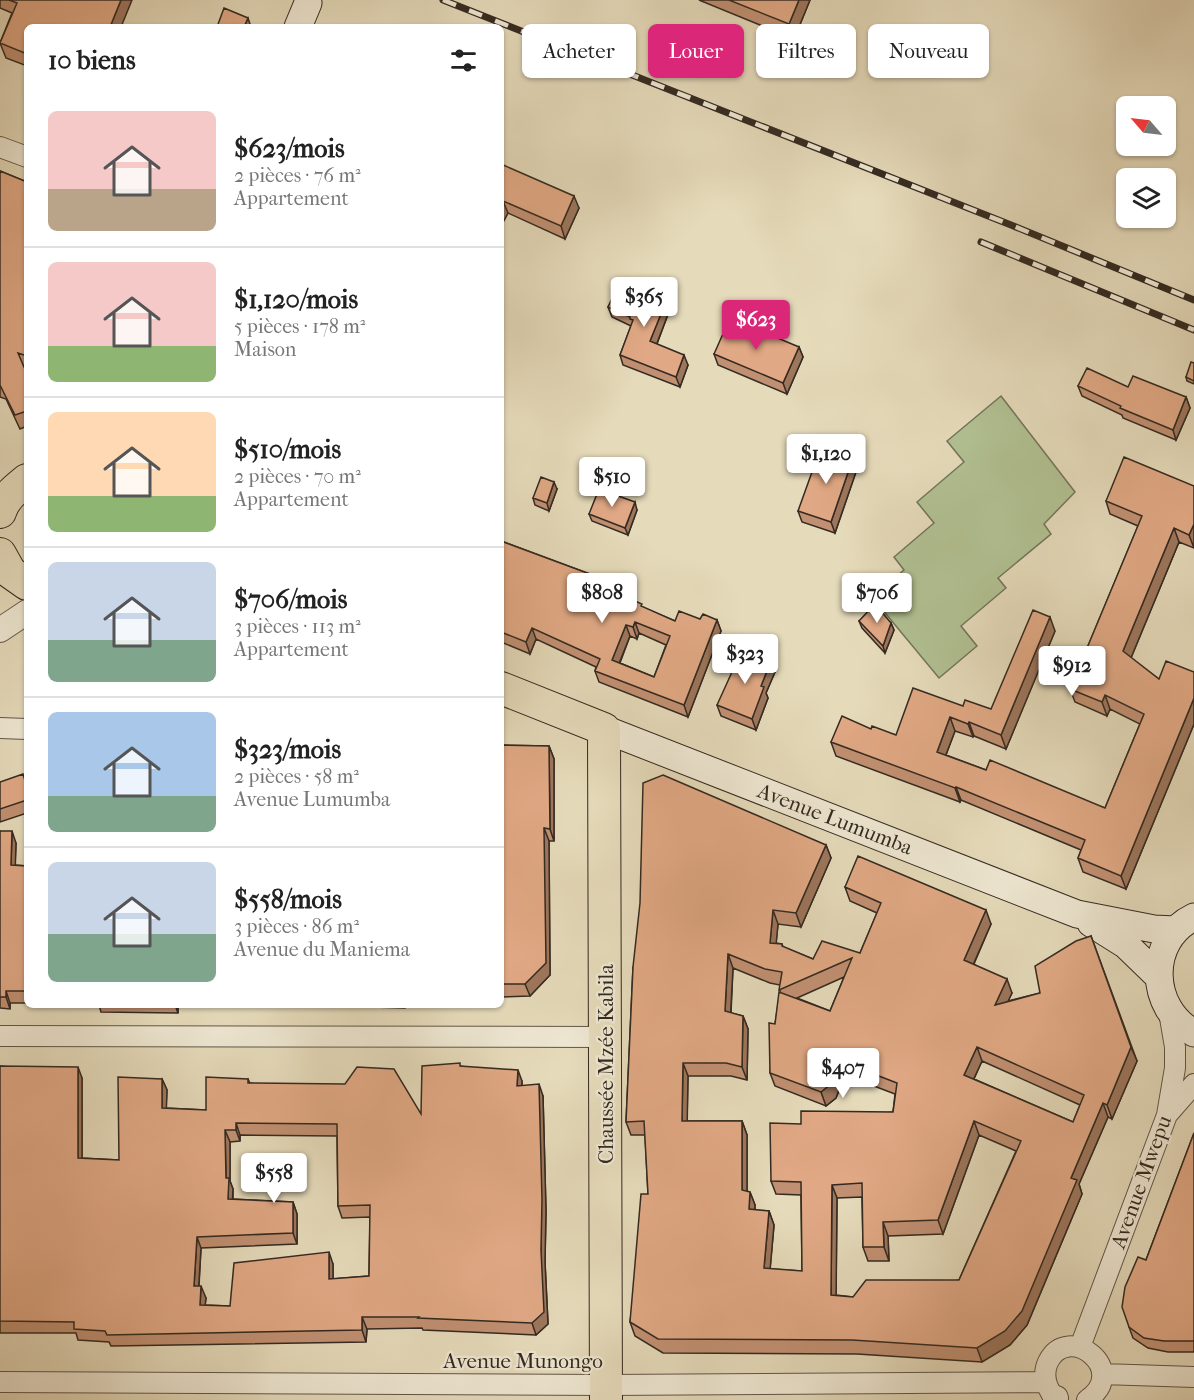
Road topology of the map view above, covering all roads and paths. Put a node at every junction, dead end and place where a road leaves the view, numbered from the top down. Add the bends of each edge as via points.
1 (0, 147) edge
2 (24, 157) edge
3 (0, 472) edge
4 (24, 479) edge
5 (24, 482) edge
6 (0, 512) edge
7 (0, 554) edge
8 (24, 582) edge
9 (24, 614) edge
10 (0, 630) edge
11 (504, 689) edge
12 (0, 712) edge
13 (15, 728) edge
14 (604, 729) junction
15 (1077, 914) junction
16 (1184, 924) edge
17 (1158, 976) junction
18 (1169, 1012) junction
19 (1194, 1033) edge
20 (0, 1036) edge
21 (606, 1037) junction
22 (1194, 1083) edge
23 (1167, 1115) junction
24 (1080, 1347) junction
25 (1102, 1374) junction
26 (1194, 1377) edge
27 (0, 1382) edge
28 (606, 1393) edge
29 (1054, 1395) edge
30 (1093, 1398) edge

1 - 2 street
3 - 4 highway
5 - 6 highway via 12,491
7 - 8 highway via 10,572
9 - 10 street
11 - 14 highway, Avenue Lumumba
12 - 13 street
14 - 15 main road, Avenue Lumumba
14 - 21 highway, Chaussée Mzée Kabila
15 - 16 main road, Avenue Lumumba via 1154,929
15 - 17 main road via 1126,945
16 - 17 main road via 1162,952
17 - 18 main road
18 - 19 main road
18 - 23 street, Avenue Mwepu via 1175,1068
20 - 21 street
21 - 28 highway, Chaussée Mzée Kabila
22 - 23 street
23 - 24 street, Avenue Mwepu
24 - 25 street via 1096,1357
24 - 29 street via 1068,1347 1050,1359 1045,1370
25 - 26 street
25 - 30 street
27 - 28 street, Avenue Munongo
28 - 29 street, Avenue Munongo

